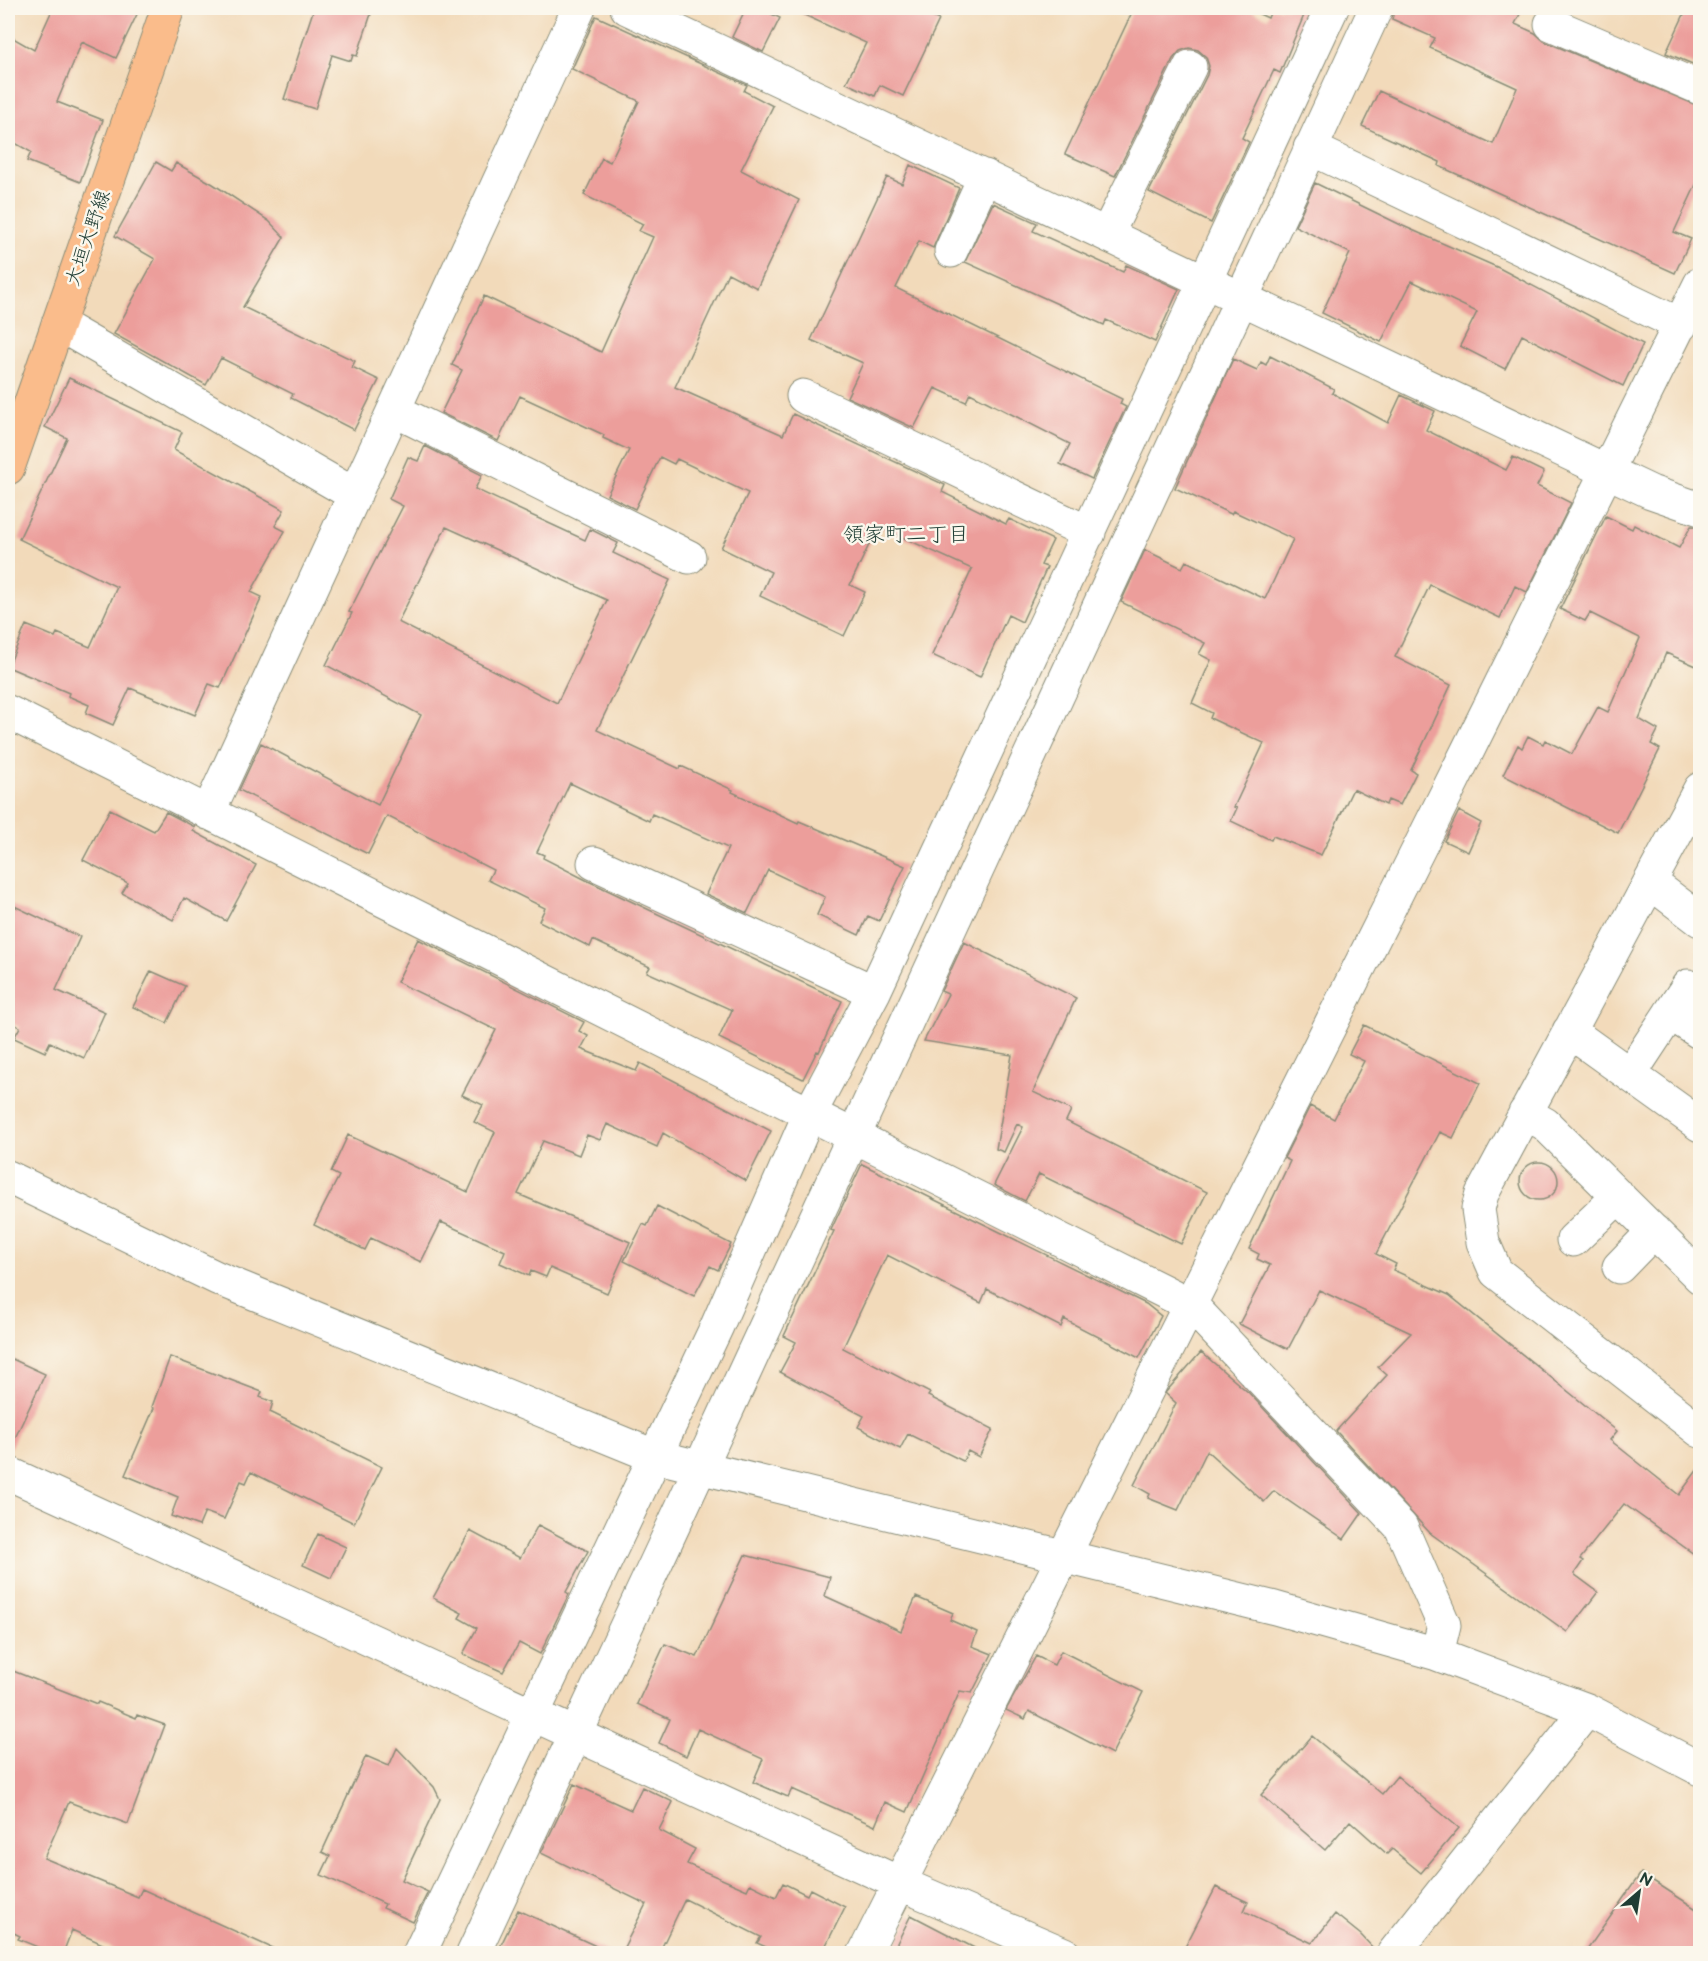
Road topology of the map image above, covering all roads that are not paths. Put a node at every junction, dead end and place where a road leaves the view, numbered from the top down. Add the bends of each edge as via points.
1 (168, 8) edge
2 (579, 8) edge
3 (627, 8) edge
4 (1332, 8) edge
5 (1376, 8) edge
6 (1551, 24) dead end
7 (1190, 67) dead end
8 (1701, 88) edge
9 (1310, 148) junction
10 (985, 176) junction
11 (1107, 234) junction
12 (951, 250) dead end
13 (1206, 280) junction
14 (1701, 284) edge
15 (1240, 297) junction
16 (58, 324) junction
17 (1681, 324) junction
18 (808, 399) dead end
19 (394, 410) junction
20 (17, 411) edge
21 (8, 468) edge
22 (1608, 471) junction
23 (355, 495) junction
24 (1701, 509) edge
25 (1089, 533) junction
26 (689, 557) dead end
27 (8, 712) edge
28 (1701, 789) edge
29 (208, 813) junction
30 (594, 863) dead end
31 (1650, 882) junction
32 (1696, 905) edge
33 (1688, 986) dead end
34 (874, 992) junction
35 (1670, 1013) junction
36 (1569, 1031) junction
37 (1699, 1032) dead end
38 (1630, 1074) junction
39 (810, 1113) junction
40 (1525, 1113) junction
41 (1700, 1125) edge
42 (853, 1135) junction
43 (8, 1177) edge
44 (1619, 1196) junction
45 (1654, 1231) junction
46 (1573, 1240) dead end
47 (1619, 1267) dead end
48 (1701, 1277) edge
49 (1191, 1305) junction
50 (1701, 1431) edge
51 (654, 1456) junction
52 (702, 1467) junction
53 (8, 1473) edge
54 (1061, 1555) junction
55 (1437, 1654) junction
56 (1587, 1710) junction
57 (532, 1714) junction
58 (576, 1735) junction
59 (1701, 1769) edge
60 (899, 1883) junction
61 (419, 1953) edge
62 (473, 1953) edge
63 (864, 1953) edge
64 (1064, 1953) edge
65 (1393, 1953) edge

1 - 16 main road, 大垣大野線
2 - 19 street
3 - 10 street
4 - 13 street
5 - 9 street
6 - 8 street
7 - 11 street
9 - 15 street
9 - 17 street
10 - 11 street
10 - 12 street
11 - 13 street
13 - 15 street
13 - 25 street
14 - 17 street
15 - 22 street
15 - 42 street
16 - 20 main road, 大垣大野線
16 - 23 street
17 - 22 street
18 - 25 street via 802,396
19 - 23 street
19 - 26 street
20 - 21 main road, 大垣大野線
22 - 24 street via 1651,492
22 - 49 street
23 - 29 street
25 - 34 street
27 - 29 street
28 - 31 street
29 - 39 street
30 - 34 street
31 - 32 street
31 - 36 street
33 - 35 street
34 - 39 street
35 - 37 street
35 - 38 street
36 - 38 street
36 - 40 street
38 - 41 street
39 - 42 street
39 - 51 street via 717,1326
40 - 44 street via 1545,1124
40 - 50 street via 1482,1194 1478,1209 1483,1242 1496,1272
42 - 49 street
42 - 52 street
43 - 51 street via 217,1278
44 - 45 street
44 - 46 street
45 - 47 street
45 - 48 street
49 - 54 street
49 - 55 street via 1401,1527 1444,1625
51 - 52 street
51 - 57 street
52 - 54 street
52 - 58 street
53 - 57 street
54 - 55 street via 1275,1608
54 - 60 street
55 - 56 street
56 - 59 street
56 - 65 street
57 - 58 street
57 - 61 street
58 - 60 street
58 - 62 street
60 - 63 street
60 - 64 street

